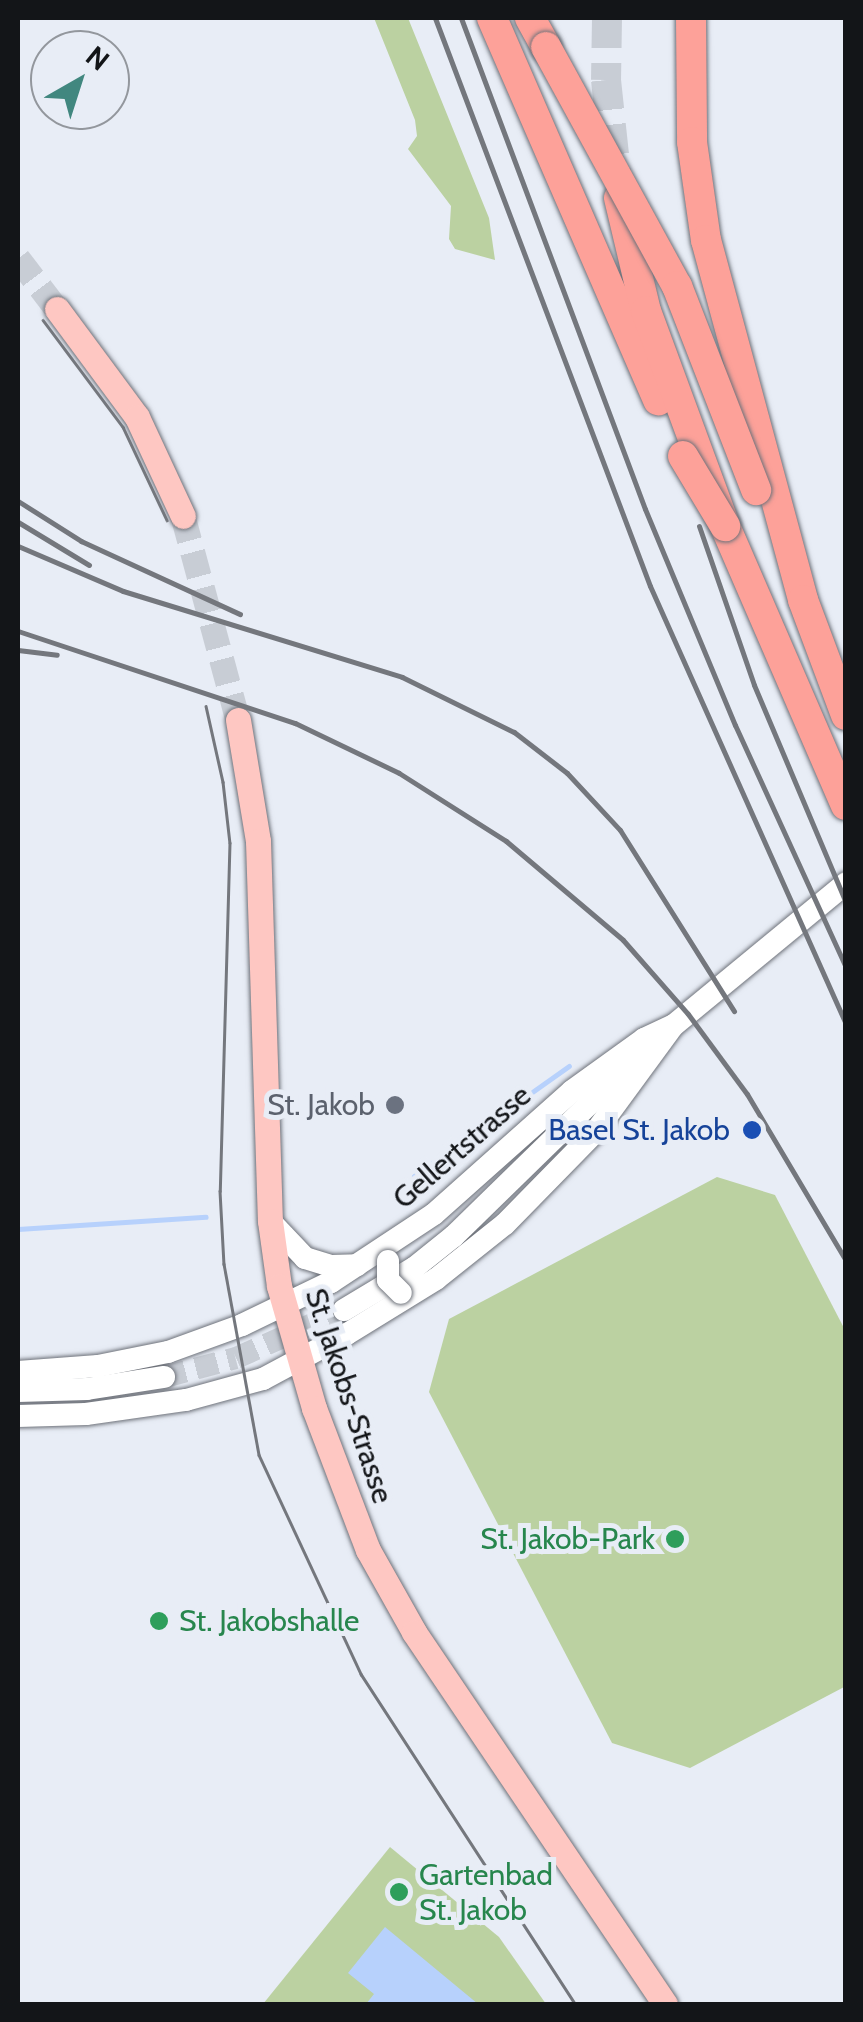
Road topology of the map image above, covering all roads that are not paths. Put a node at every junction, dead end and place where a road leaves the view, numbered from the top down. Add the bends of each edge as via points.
1 (492, 18) edge
2 (530, 18) edge
3 (690, 24) edge
4 (619, 198) tunnel mouth
5 (57, 310) tunnel mouth
6 (692, 454) junction
7 (183, 516) tunnel mouth
8 (804, 600) junction
9 (846, 715) edge
10 (238, 720) tunnel mouth
11 (846, 806) edge
12 (846, 883) edge
13 (674, 1025) junction
14 (270, 1221) junction
15 (391, 1252) junction
16 (357, 1265) junction
17 (405, 1295) junction
18 (284, 1307) junction
19 (344, 1310) tunnel mouth
20 (299, 1361) junction
21 (18, 1372) edge
22 (164, 1377) tunnel mouth
23 (18, 1391) edge
24 (18, 1416) edge
25 (665, 2004) edge

1 - 6 highway
2 - 8 highway, bridge via 689,311
3 - 8 highway via 692,142 706,240
4 - 6 highway via 646,311
5 - 7 main road via 137,417
6 - 11 highway, bridge
8 - 9 highway
10 - 14 main road, St. Jakobs-Strasse via 258,841
12 - 13 main road, Gellertstrasse
13 - 15 main road, Gellertstrasse via 572,1091
13 - 17 main road, Gellertstrasse via 579,1150 481,1244
13 - 19 main road via 454,1236
14 - 16 main road via 305,1258
14 - 18 main road, St. Jakobs-Strasse
15 - 16 main road, Gellertstrasse
15 - 17 main road, bridge via 388,1280
16 - 18 main road, Gellertstrasse
17 - 20 main road, Gellertstrasse
18 - 20 main road, St. Jakobs-Strasse
18 - 21 main road, Gellertstrasse via 168,1352
20 - 24 main road, Gellertstrasse via 172,1403
20 - 25 main road, St. Jakobs-Strasse via 340,1487 390,1590
22 - 23 main road

